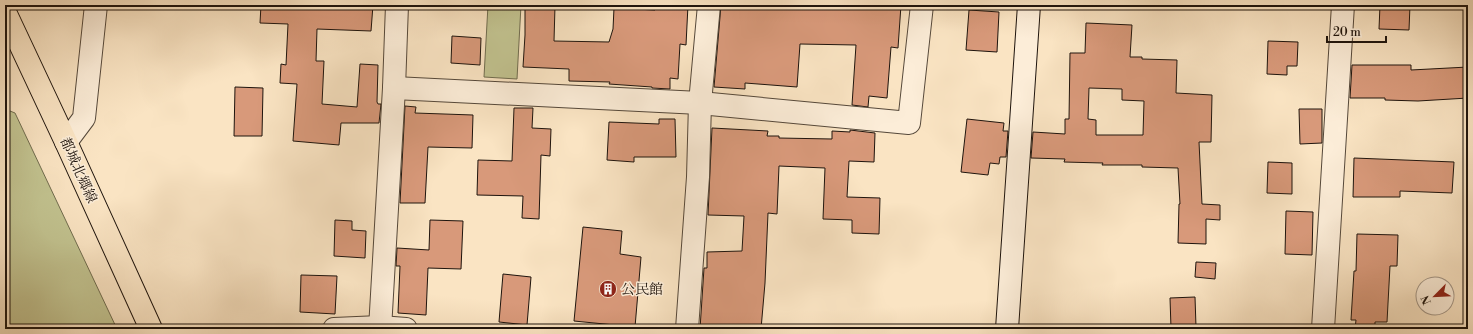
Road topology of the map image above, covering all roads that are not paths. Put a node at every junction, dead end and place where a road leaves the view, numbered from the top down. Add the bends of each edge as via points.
1 (96, 5) edge
2 (397, 5) edge
3 (709, 5) edge
4 (922, 5) edge
5 (1029, 5) edge
6 (1343, 5) edge
7 (5, 12) edge
8 (394, 88) junction
9 (700, 103) junction
10 (66, 142) junction
11 (380, 328) edge
12 (151, 329) edge
13 (334, 329) edge
14 (406, 329) edge
15 (686, 329) edge
16 (1007, 329) edge
17 (1323, 329) edge

1 - 10 street via 84,118
2 - 8 street
3 - 9 street
4 - 9 street via 909,123
5 - 16 street
6 - 17 street
7 - 10 main road, 都城北郷線
8 - 9 street
8 - 11 street
9 - 15 street via 698,177
10 - 12 main road, 都城北郷線
11 - 13 street
11 - 14 street

